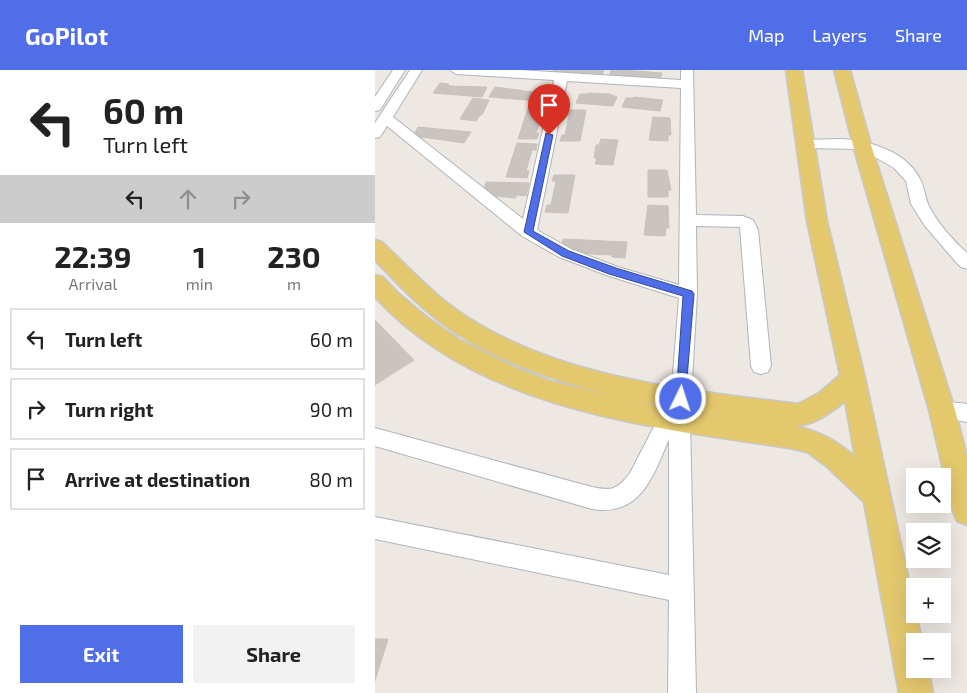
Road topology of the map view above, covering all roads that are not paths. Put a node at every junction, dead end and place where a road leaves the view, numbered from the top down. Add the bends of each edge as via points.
1 (399, 70) edge
2 (416, 70) edge
3 (456, 70) edge
4 (794, 70) edge
5 (842, 70) edge
6 (561, 76) junction
7 (687, 77) edge
8 (380, 112) edge
9 (375, 134) edge
10 (804, 144) junction
11 (862, 145) junction
12 (687, 220) junction
13 (528, 232) junction
14 (375, 247) edge
15 (967, 264) edge
16 (375, 284) edge
17 (689, 294) junction
18 (761, 366) dead end
19 (853, 378) junction
20 (942, 410) junction
21 (676, 413) junction
22 (967, 413) edge
23 (375, 437) edge
24 (877, 496) junction
25 (967, 511) edge
26 (375, 528) edge
27 (683, 590) junction
28 (682, 693) edge
29 (916, 693) edge

1 - 8 street
2 - 8 street
3 - 6 street
4 - 10 main road
5 - 11 main road
6 - 7 street
6 - 13 street
7 - 12 street
8 - 9 street
8 - 13 street
10 - 11 street
10 - 19 main road via 817,221
11 - 15 street via 876,149 910,174 921,208 951,249
11 - 20 main road
12 - 17 street
12 - 18 street via 743,221 747,224
13 - 17 street via 565,253
14 - 21 main road via 427,300 459,324 495,344
16 - 21 main road via 452,347 507,375 548,392
17 - 21 street
19 - 21 main road via 833,398 813,411 798,415
19 - 24 main road
20 - 22 street
20 - 25 main road
21 - 23 street via 627,494 609,501
21 - 24 main road via 814,442 835,456
21 - 27 street
24 - 29 main road
26 - 27 street
27 - 28 street

